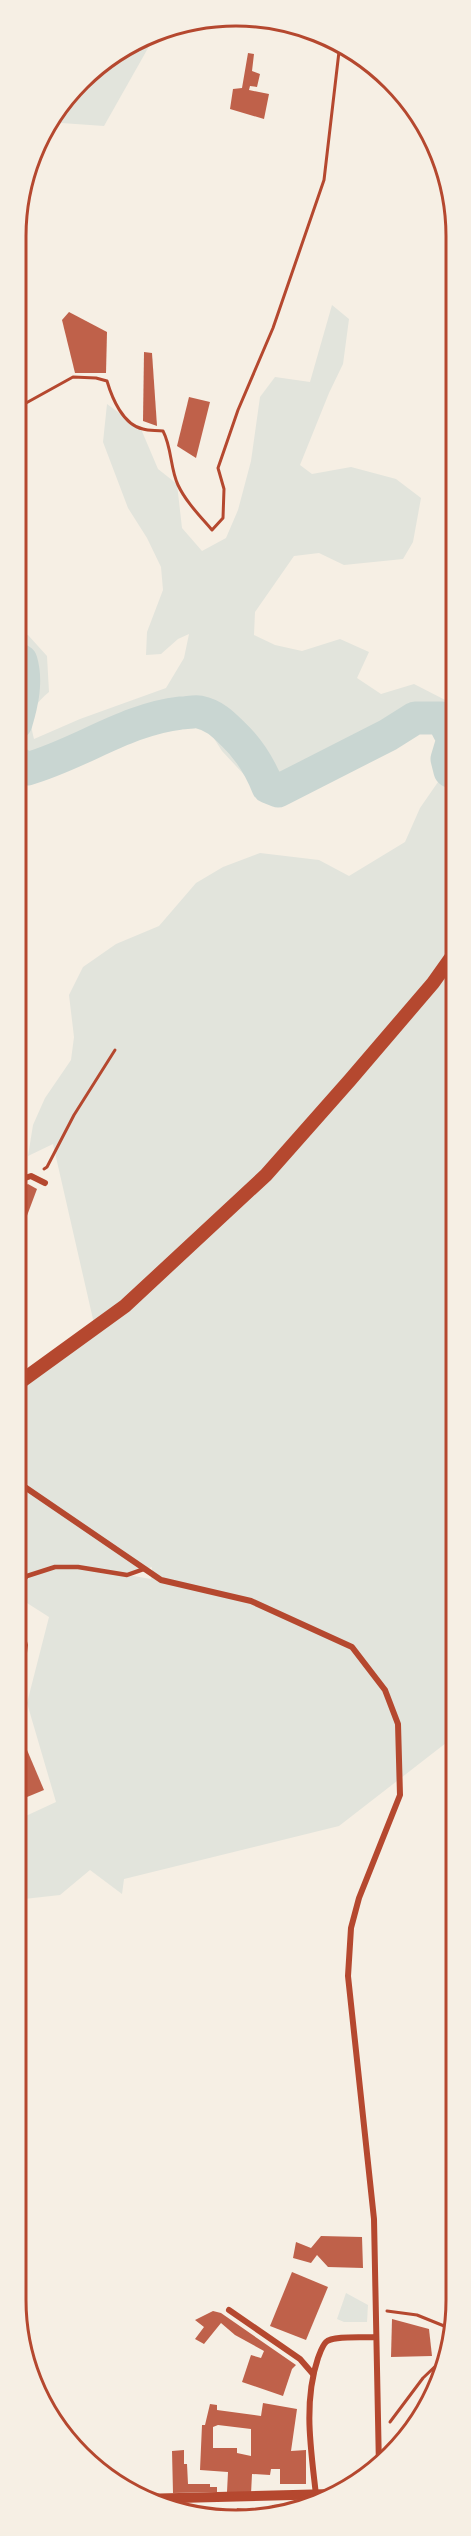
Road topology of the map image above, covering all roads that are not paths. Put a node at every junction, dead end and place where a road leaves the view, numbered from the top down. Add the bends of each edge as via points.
1 (445, 965) edge
2 (26, 1178) edge
3 (45, 1183) dead end
4 (26, 1377) edge
5 (26, 1488) edge
6 (144, 1569) junction
7 (26, 1577) edge
8 (229, 2310) dead end
9 (376, 2337) junction
10 (313, 2374) junction
11 (378, 2454) edge
12 (316, 2494) edge
13 (310, 2496) edge
14 (167, 2499) edge

1 - 4 highway via 358,1072 266,1175 125,1306
2 - 3 street
5 - 6 street
6 - 7 lane via 127,1575 55,1567
6 - 9 street via 161,1580 251,1601 352,1647 385,1690 398,1724 400,1795 359,1898 351,1928 348,1976 374,2219
8 - 10 street via 300,2359
9 - 10 street via 327,2340
9 - 11 street
10 - 12 street via 309,2417
13 - 14 street

